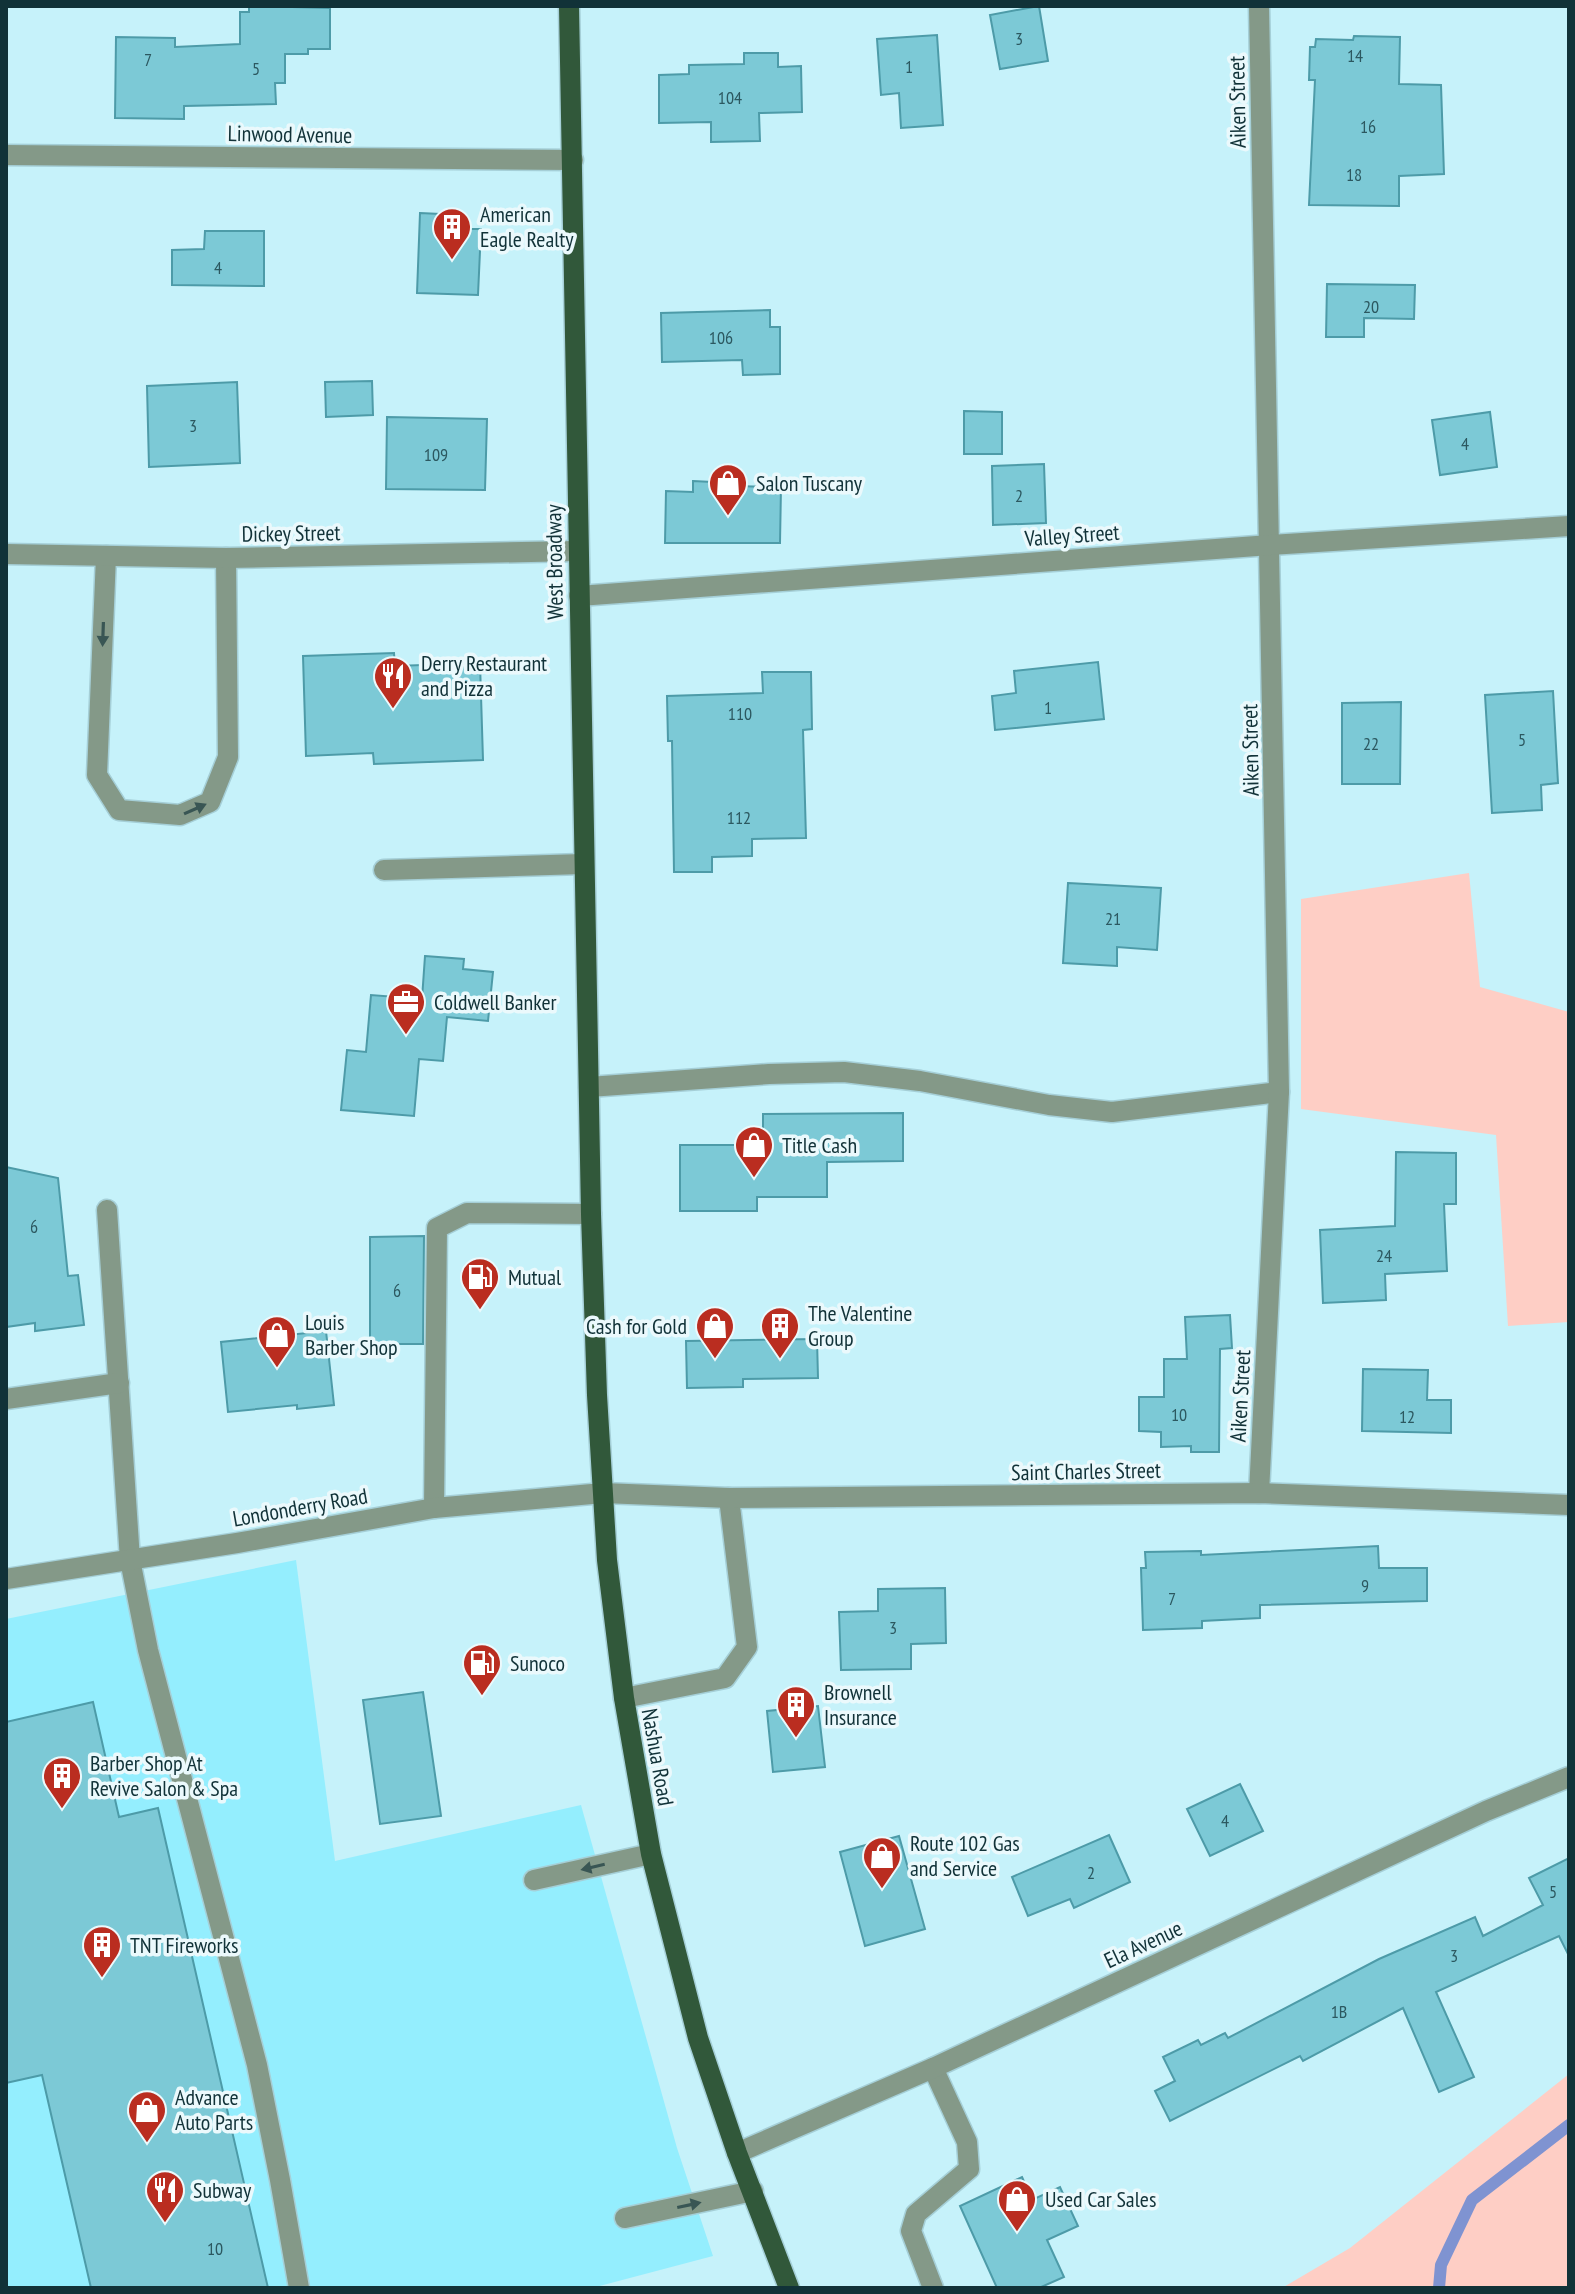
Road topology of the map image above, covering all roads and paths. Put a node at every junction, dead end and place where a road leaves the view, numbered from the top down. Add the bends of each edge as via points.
1 (569, 6) edge
2 (1259, 6) edge
3 (6, 155) edge
4 (573, 160) junction
5 (1569, 526) edge
6 (1270, 545) junction
7 (577, 551) junction
8 (6, 554) edge
9 (106, 556) junction
10 (226, 558) junction
11 (579, 596) junction
12 (583, 864) junction
13 (384, 870) dead end
14 (589, 1087) junction
15 (1279, 1092) junction
16 (107, 1210) dead end
17 (591, 1214) junction
18 (119, 1383) junction
19 (6, 1399) edge
20 (603, 1493) junction
21 (1259, 1493) junction
22 (729, 1498) junction
23 (1569, 1505) edge
24 (434, 1508) junction
25 (130, 1560) junction
26 (6, 1579) edge
27 (624, 1698) junction
28 (1569, 1777) edge
29 (651, 1854) junction
30 (534, 1880) dead end
31 (933, 2068) junction
32 (737, 2153) junction
33 (753, 2191) junction
34 (625, 2218) dead end
35 (785, 2287) edge
36 (299, 2288) edge
37 (933, 2288) edge

1 - 4 main road, West Broadway
2 - 6 street, Aiken Street
3 - 4 street, Linwood Avenue
4 - 7 main road, West Broadway
5 - 6 street, Valley Street
6 - 11 street, Valley Street
6 - 15 street, Aiken Street
7 - 10 street, Dickey Street
7 - 11 main road, West Broadway
8 - 9 street, Dickey Street
9 - 10 street, Dickey Street
9 -> 10 street via 97,775 119,810 180,815 210,802 228,757
11 - 12 main road, West Broadway
12 - 13 street
12 - 14 main road, West Broadway
14 - 15 street via 844,1072 1112,1112
14 - 17 main road, West Broadway
15 - 21 street, Aiken Street
16 - 18 street
17 - 20 main road, Nashua Road
17 - 24 street via 467,1213 437,1228
18 - 19 street
18 - 25 street
20 - 22 street, Saint Charles Street
20 - 24 street, Londonderry Road
20 - 27 main road, Nashua Road
21 - 22 street, Saint Charles Street
21 - 23 street, Saint Charles Street
22 - 27 street via 747,1647 725,1678
24 - 25 street, Londonderry Road
25 - 26 street, Londonderry Road
25 - 36 street via 148,1650 257,2065
27 - 29 main road, Nashua Road
28 - 31 street, Ela Avenue
29 -> 30 street
29 - 32 main road, Nashua Road via 698,2038
31 - 32 street, Ela Avenue
31 - 37 street via 967,2142 969,2169 916,2214 911,2231
32 - 33 main road, Nashua Road
34 -> 33 street
33 - 35 main road, Nashua Road

